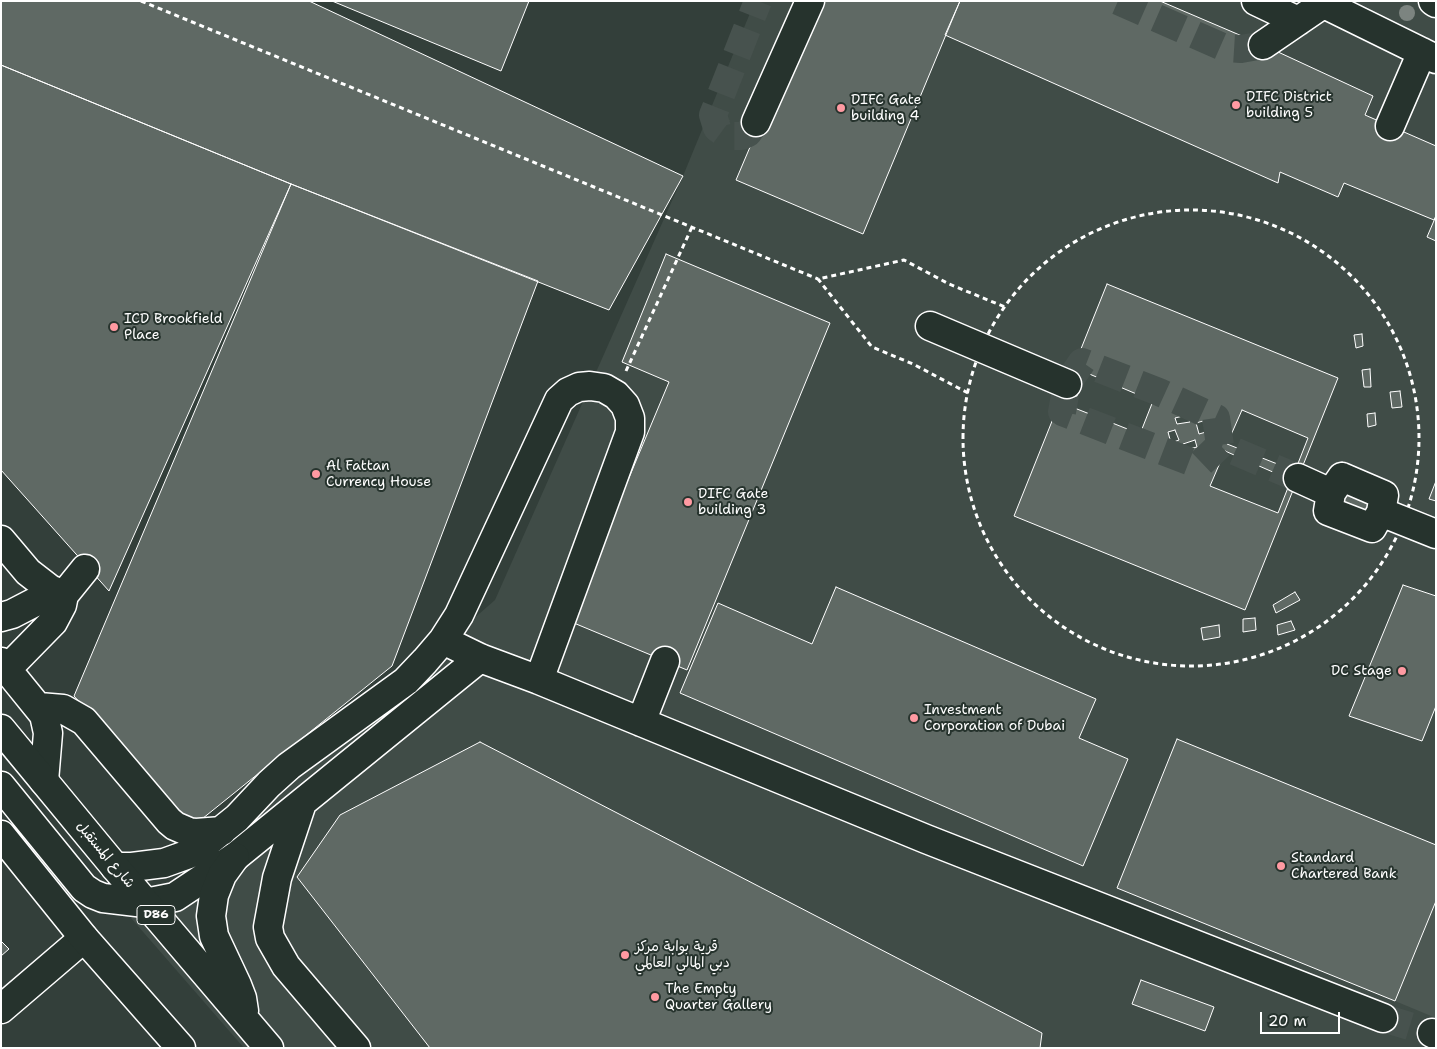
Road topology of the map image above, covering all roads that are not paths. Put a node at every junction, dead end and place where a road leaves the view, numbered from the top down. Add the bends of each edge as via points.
1 (810, 1) edge
2 (1256, 1) edge
3 (1320, 3) edge
4 (1298, 21) junction
5 (1263, 45) tunnel mouth
6 (1429, 55) edge
7 (756, 122) tunnel mouth
8 (1390, 126) dead end
9 (930, 326) dead end
10 (1067, 384) dead end
11 (1298, 478) tunnel mouth
12 (1436, 534) edge
13 (1, 540) edge
14 (85, 569) dead end
15 (64, 595) junction
16 (1, 616) edge
17 (443, 640) junction
18 (480, 658) junction
19 (673, 665) dead end
20 (4, 666) edge
21 (539, 680) junction
22 (39, 707) junction
23 (648, 725) junction
24 (1, 729) edge
25 (44, 781) junction
26 (1, 786) edge
27 (302, 803) junction
28 (222, 831) junction
29 (1, 835) edge
30 (235, 857) junction
31 (115, 867) junction
32 (145, 903) junction
33 (84, 938) junction
34 (1, 1009) edge
35 (1376, 1018) tunnel mouth
36 (245, 1020) junction
37 (181, 1048) edge
38 (269, 1048) edge
39 (356, 1048) edge

1 - 7 main road
2 - 4 main road
3 - 4 main road
3 - 6 main road
4 - 5 main road
6 - 8 main road
9 - 10 main road
11 - 12 main road via 1331,493 1342,477 1384,495 1392,516
13 - 15 main road via 33,577
14 - 15 main road
15 - 16 main road via 39,600
15 - 20 main road via 53,622
17 - 18 main road
17 - 21 main road via 459,615 559,400 579,387 604,388 616,394 625,405 630,418 630,432
17 - 28 main road via 406,681 289,766
18 - 21 main road
18 - 27 main road
19 - 23 main road
20 - 22 main road
21 - 23 main road
22 - 25 main road via 48,733
22 - 28 main road via 63,709 84,721 175,826 196,833
23 - 35 main road
24 - 25 main road, شارع المستقبل / D86
25 - 31 main road, شارع المستقبل / D86
26 - 32 main road via 84,888 103,898
27 - 30 main road
27 - 39 main road via 277,878 268,927 270,938 286,966
28 - 31 main road via 177,859 148,866
29 - 33 main road
30 - 32 main road via 175,897
30 - 36 main road via 222,875 214,895 211,916 214,936 242,998
31 - 32 main road, شارع المستقبل / D86
32 - 36 main road, شارع المستقبل / D86
33 - 34 main road
33 - 37 main road
36 - 38 main road, شارع المستقبل / D86

